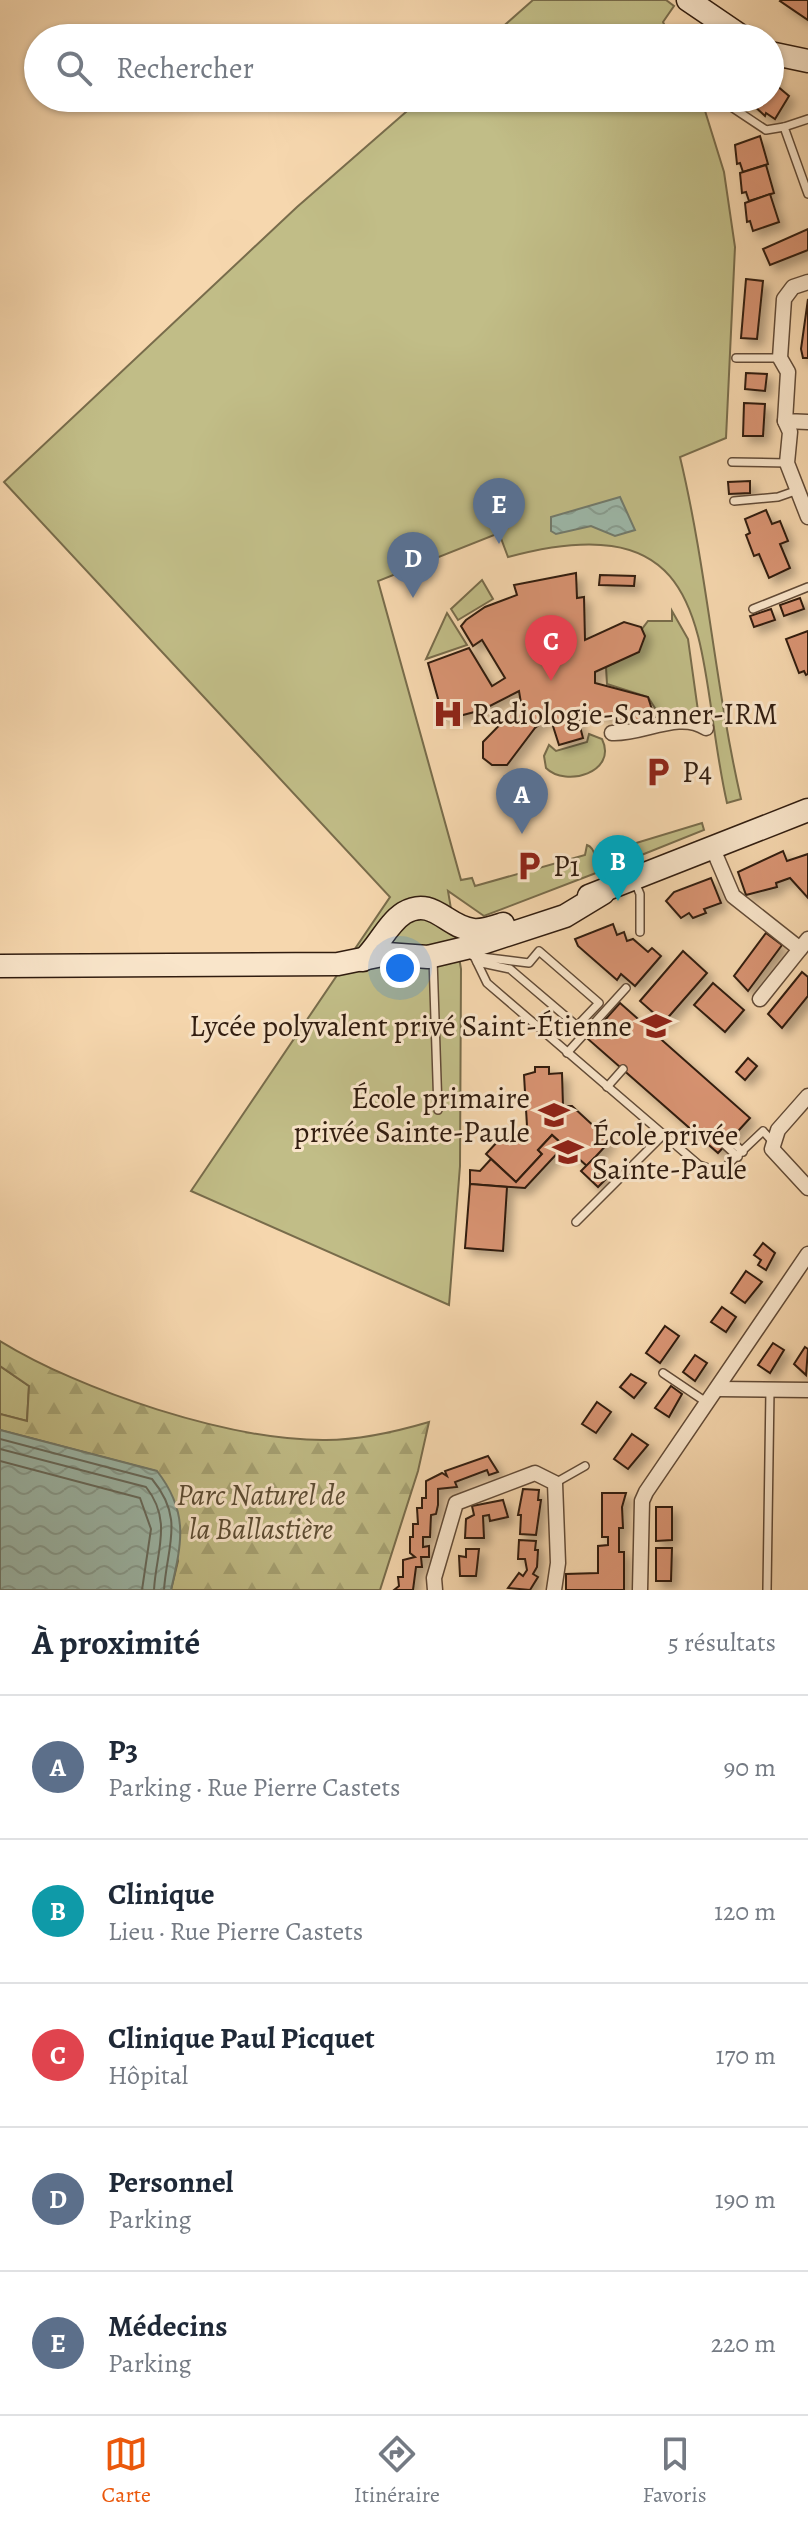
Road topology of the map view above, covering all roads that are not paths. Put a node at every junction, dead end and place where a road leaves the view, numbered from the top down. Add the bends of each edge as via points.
1 (688, 0) edge
2 (723, 24) edge
3 (784, 56) edge
4 (808, 61) edge
5 (739, 112) edge
6 (808, 119) edge
7 (784, 127) junction
8 (808, 194) edge
9 (808, 282) edge
10 (736, 358) dead end
11 (780, 358) junction
12 (785, 421) junction
13 (808, 422) edge
14 (732, 462) dead end
15 (787, 463) junction
16 (798, 490) junction
17 (734, 501) dead end
18 (808, 517) edge
19 (808, 587) edge
20 (753, 609) dead end
21 (706, 728) dead end
22 (612, 733) dead end
23 (808, 810) edge
24 (713, 849) junction
25 (634, 880) junction
26 (640, 932) dead end
27 (466, 939) junction
28 (804, 944) edge
29 (400, 953) junction
30 (433, 956) junction
31 (362, 961) junction
32 (0, 966) edge
33 (626, 988) dead end
34 (760, 999) dead end
35 (567, 1053) junction
36 (623, 1069) dead end
37 (607, 1087) junction
38 (808, 1096) edge
39 (438, 1110) dead end
40 (663, 1135) junction
41 (772, 1141) junction
42 (728, 1143) dead end
43 (741, 1155) junction
44 (808, 1188) edge
45 (576, 1222) dead end
46 (808, 1254) edge
47 (663, 1373) dead end
48 (719, 1389) junction
49 (770, 1390) junction
50 (808, 1390) edge
51 (708, 1403) junction
52 (585, 1466) dead end
53 (555, 1483) junction
54 (435, 1590) edge
55 (554, 1590) edge
56 (640, 1590) edge
57 (767, 1590) edge

1 - 2 street
3 - 4 street
5 - 7 lane via 766,130
6 - 7 lane
7 - 8 lane
9 - 11 street via 793,287 784,299
10 - 11 lane
11 - 12 street via 788,372
12 - 13 street
12 - 15 street via 790,432
14 - 15 lane
15 - 16 street
16 - 17 lane
16 - 18 street
19 - 20 lane
21 - 22 street via 682,721
23 - 24 street
24 - 25 street
24 - 28 street via 733,896
25 - 26 lane via 640,894
25 - 27 street
27 - 27 lane via 577,1026 599,1003 539,951 529,963
27 - 29 street via 426,916 407,922 393,941
27 - 30 street
27 - 31 street via 432,909 418,908 390,927
27 - 35 lane via 487,983
28 - 34 street
29 - 30 street
29 - 31 street
30 - 39 lane
31 - 32 street
33 - 35 lane
35 - 37 lane
36 - 37 lane
37 - 40 lane
38 - 41 street
40 - 43 lane via 706,1169 723,1169
40 - 45 lane
41 - 43 lane via 763,1131
41 - 44 street via 775,1156
42 - 43 lane
46 - 48 street
47 - 51 lane
48 - 49 street
48 - 51 street
49 - 50 street
49 - 57 lane
51 - 56 street via 642,1501
52 - 53 lane
53 - 54 street via 535,1473 456,1503
53 - 55 street

